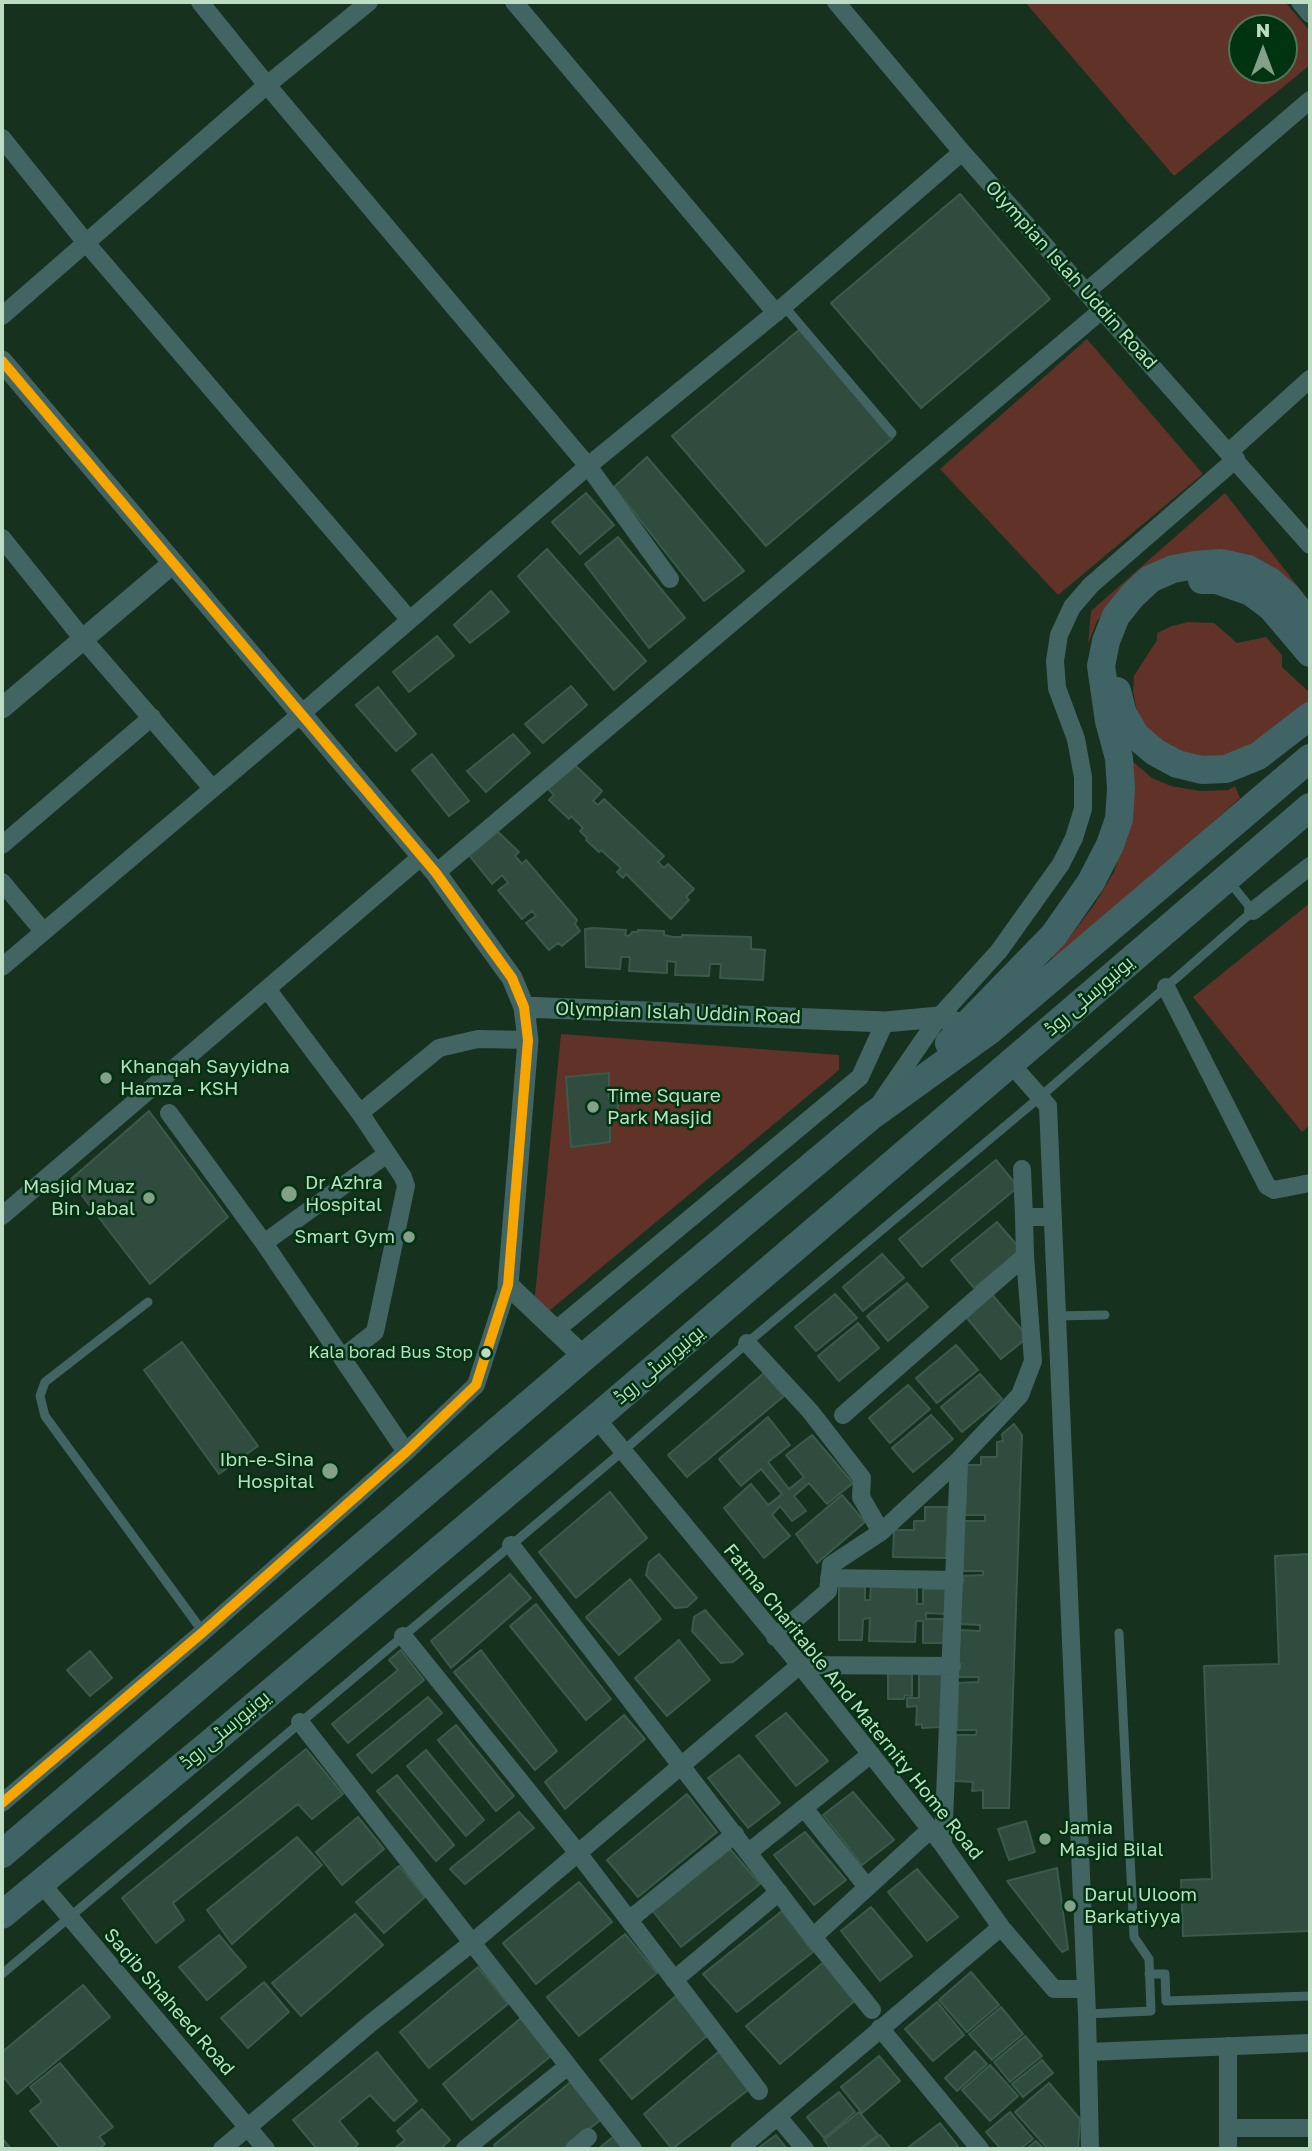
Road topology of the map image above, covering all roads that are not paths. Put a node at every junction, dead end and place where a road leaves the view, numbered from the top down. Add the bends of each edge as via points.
1 (200, 2) edge
2 (369, 2) edge
3 (514, 2) edge
4 (836, 2) edge
5 (1300, 2) edge
6 (1310, 14) edge
7 (267, 85) junction
8 (1310, 100) edge
9 (2, 138) edge
10 (962, 152) junction
11 (88, 244) junction
12 (1086, 292) junction
13 (780, 310) junction
14 (1102, 310) junction
15 (2, 316) edge
16 (2, 362) edge
17 (1310, 379) edge
18 (892, 433) dead end
19 (1233, 456) junction
20 (588, 466) junction
21 (2, 538) edge
22 (1310, 545) edge
23 (173, 563) junction
24 (670, 579) dead end
25 (1279, 601) junction
26 (409, 619) junction
27 (1310, 624) edge
28 (83, 639) junction
29 (1310, 653) edge
30 (4, 700) edge
31 (301, 714) junction
32 (1310, 716) edge
33 (152, 717) junction
34 (1310, 758) edge
35 (212, 788) junction
36 (1310, 807) edge
37 (1310, 829) edge
38 (2, 845) edge
39 (422, 856) junction
40 (1310, 866) edge
41 (436, 873) junction
42 (1226, 877) junction
43 (2, 882) edge
44 (1253, 911) junction
45 (43, 931) junction
46 (2, 967) edge
47 (1166, 987) junction
48 (267, 989) junction
49 (524, 1007) junction
50 (939, 1017) junction
51 (885, 1022) junction
52 (978, 1029) junction
53 (528, 1040) junction
54 (1011, 1064) junction
55 (1040, 1097) junction
56 (169, 1113) dead end
57 (360, 1113) junction
58 (870, 1117) junction
59 (387, 1154) junction
60 (1022, 1169) dead end
61 (1310, 1183) edge
62 (2, 1216) edge
63 (1024, 1217) junction
64 (1052, 1217) junction
65 (264, 1243) junction
66 (1025, 1256) junction
67 (508, 1285) junction
68 (148, 1303) dead end
69 (1056, 1315) junction
70 (1105, 1315) dead end
71 (556, 1330) junction
72 (747, 1343) junction
73 (584, 1357) junction
74 (342, 1358) junction
75 (843, 1415) dead end
76 (596, 1418) junction
77 (623, 1451) junction
78 (406, 1452) junction
79 (959, 1460) junction
80 (881, 1532) junction
81 (511, 1545) junction
82 (830, 1578) junction
83 (955, 1580) junction
84 (203, 1632) junction
85 (1119, 1633) dead end
86 (403, 1636) junction
87 (775, 1637) junction
88 (800, 1665) junction
89 (952, 1666) junction
90 (300, 1722) junction
91 (871, 1754) junction
92 (682, 1765) junction
93 (2, 1803) edge
94 (804, 1808) junction
95 (931, 1829) junction
96 (735, 1834) junction
97 (6, 1842) edge
98 (943, 1845) junction
99 (749, 1852) junction
100 (578, 1853) junction
101 (40, 1882) junction
102 (867, 1887) junction
103 (779, 1892) junction
104 (2, 1915) edge
105 (69, 1918) junction
106 (629, 1920) junction
107 (1001, 1927) junction
108 (813, 1937) junction
109 (472, 1942) junction
110 (2, 1974) edge
111 (1149, 1974) junction
112 (674, 1980) junction
113 (1086, 1989) junction
114 (1310, 1996) edge
115 (872, 2010) dead end
116 (1087, 2014) junction
117 (880, 2028) junction
118 (1310, 2043) edge
119 (1228, 2046) junction
120 (1087, 2052) junction
121 (568, 2066) junction
122 (759, 2091) dead end
123 (778, 2117) junction
124 (249, 2127) junction
125 (1228, 2128) junction
126 (1310, 2128) edge
127 (588, 2137) dead end
128 (222, 2149) edge
129 (266, 2149) edge
130 (466, 2149) edge
131 (574, 2149) edge
132 (634, 2149) edge
133 (739, 2149) edge
134 (805, 2149) edge
135 (980, 2149) edge
136 (1090, 2149) edge
137 (1228, 2149) edge

1 - 7 street
2 - 7 street
3 - 13 street
4 - 10 street, Olympian Islah Uddin Road
5 - 6 street
7 - 11 street
7 - 20 street
8 - 12 street
9 - 11 street
10 - 12 street, Olympian Islah Uddin Road
10 - 13 street
11 - 15 street
11 - 26 street
12 - 14 street, Olympian Islah Uddin Road
13 - 18 lane
13 - 20 street
14 - 19 street, Olympian Islah Uddin Road
14 - 41 street
16 - 23 street
17 - 19 street
19 - 22 street, Olympian Islah Uddin Road
19 - 50 street via 1072,607 1059,635 1055,661 1057,688 1076,739 1083,777 1083,809 1074,838 1061,864 999,951
20 - 24 street
20 - 26 street
21 - 28 street
23 - 28 street
23 - 31 street
25 - 27 main road
25 - 29 main road
25 - 32 main road via 1217,580 1175,585 1139,610 1123,629 1114,666 1115,686 1136,736 1177,764 1202,770 1227,769 1258,755
25 - 52 main road via 1271,582 1248,569 1195,565 1150,579 1116,616 1101,666 1119,758 1119,819 1091,882
26 - 31 street
28 - 30 street
28 - 33 street
31 - 35 street
31 - 39 street
33 - 35 street
33 - 38 street
34 - 52 main road, یونیورسٹی روڈ
35 - 45 street
36 - 42 main road, یونیورسٹی روڈ
37 - 42 main road
39 - 41 street
39 - 48 street
40 - 44 street
41 - 49 street via 512,978
42 - 44 lane
42 - 54 main road, یونیورسٹی روڈ
43 - 45 street
44 - 47 lane
45 - 46 street
47 - 55 lane
47 - 61 street via 1267,1186 1274,1190
48 - 57 street
48 - 62 street
49 - 51 street, Olympian Islah Uddin Road
49 - 53 street
50 - 51 street, Olympian Islah Uddin Road
50 - 52 street, Olympian Islah Uddin Road
50 - 58 street
51 - 71 street via 860,1077
52 - 58 main road
53 - 57 street via 478,1038 439,1048
53 - 67 street
54 - 55 street
54 - 76 main road, یونیورسٹی روڈ
55 - 64 street via 1048,1106
55 - 72 lane
56 - 65 street
57 - 59 street
58 - 73 main road
59 - 65 street
59 - 74 street via 406,1186 375,1332
60 - 63 street
63 - 64 street
63 - 66 street
64 - 69 street
65 - 74 street
66 - 75 street
66 - 79 street via 1033,1361 1020,1395
67 - 71 street
67 - 78 street via 476,1385
68 - 84 lane via 45,1382 40,1396 45,1416
69 - 70 lane
69 - 113 street
71 - 73 street
72 - 77 lane
72 - 80 street via 810,1411 862,1478 861,1497
73 - 97 main road
74 - 78 street
76 - 77 street, Fatma Charitable And Maternity Home Road
76 - 101 main road, یونیورسٹی روڈ
77 - 81 lane
77 - 87 street, Fatma Charitable And Maternity Home Road
78 - 84 street
79 - 80 street
79 - 83 street
80 - 82 street via 831,1565
81 - 86 lane
81 - 92 street
82 - 83 street
82 - 87 street via 828,1591
83 - 89 street
84 - 93 street
85 - 111 lane via 1134,1937 1149,1959
86 - 90 lane
86 - 100 street
87 - 88 street, Fatma Charitable And Maternity Home Road
88 - 89 street
88 - 91 street, Fatma Charitable And Maternity Home Road
88 - 92 street
89 - 98 street
90 - 105 lane
90 - 109 street
91 - 94 street
91 - 95 street, Fatma Charitable And Maternity Home Road
92 - 96 street
92 - 100 street
94 - 99 street
94 - 102 street
95 - 98 street, Fatma Charitable And Maternity Home Road
95 - 102 street
96 - 99 street
96 - 106 street
98 - 107 street, Fatma Charitable And Maternity Home Road
99 - 103 street
100 - 106 street
100 - 109 street
101 - 104 main road, یونیورسٹی روڈ
101 - 105 street, Saqib Shaheed Road
102 - 108 street
103 - 108 street
103 - 112 street
105 - 110 lane
105 - 124 street, Saqib Shaheed Road
106 - 112 street
107 - 113 street, Fatma Charitable And Maternity Home Road via 1054,1989
107 - 117 street
108 - 115 street
109 - 121 street
109 - 124 street
111 - 114 lane via 1165,1974 1166,2001
111 - 116 lane via 1151,2011
112 - 122 street
113 - 116 street
116 - 120 street
117 - 123 street
117 - 135 street
118 - 119 street
119 - 120 street
119 - 125 street
120 - 136 street
121 - 130 street
121 - 132 street
123 - 133 street
123 - 134 street
124 - 128 street
124 - 129 street, Saqib Shaheed Road
125 - 126 street
125 - 137 street
127 - 131 street

